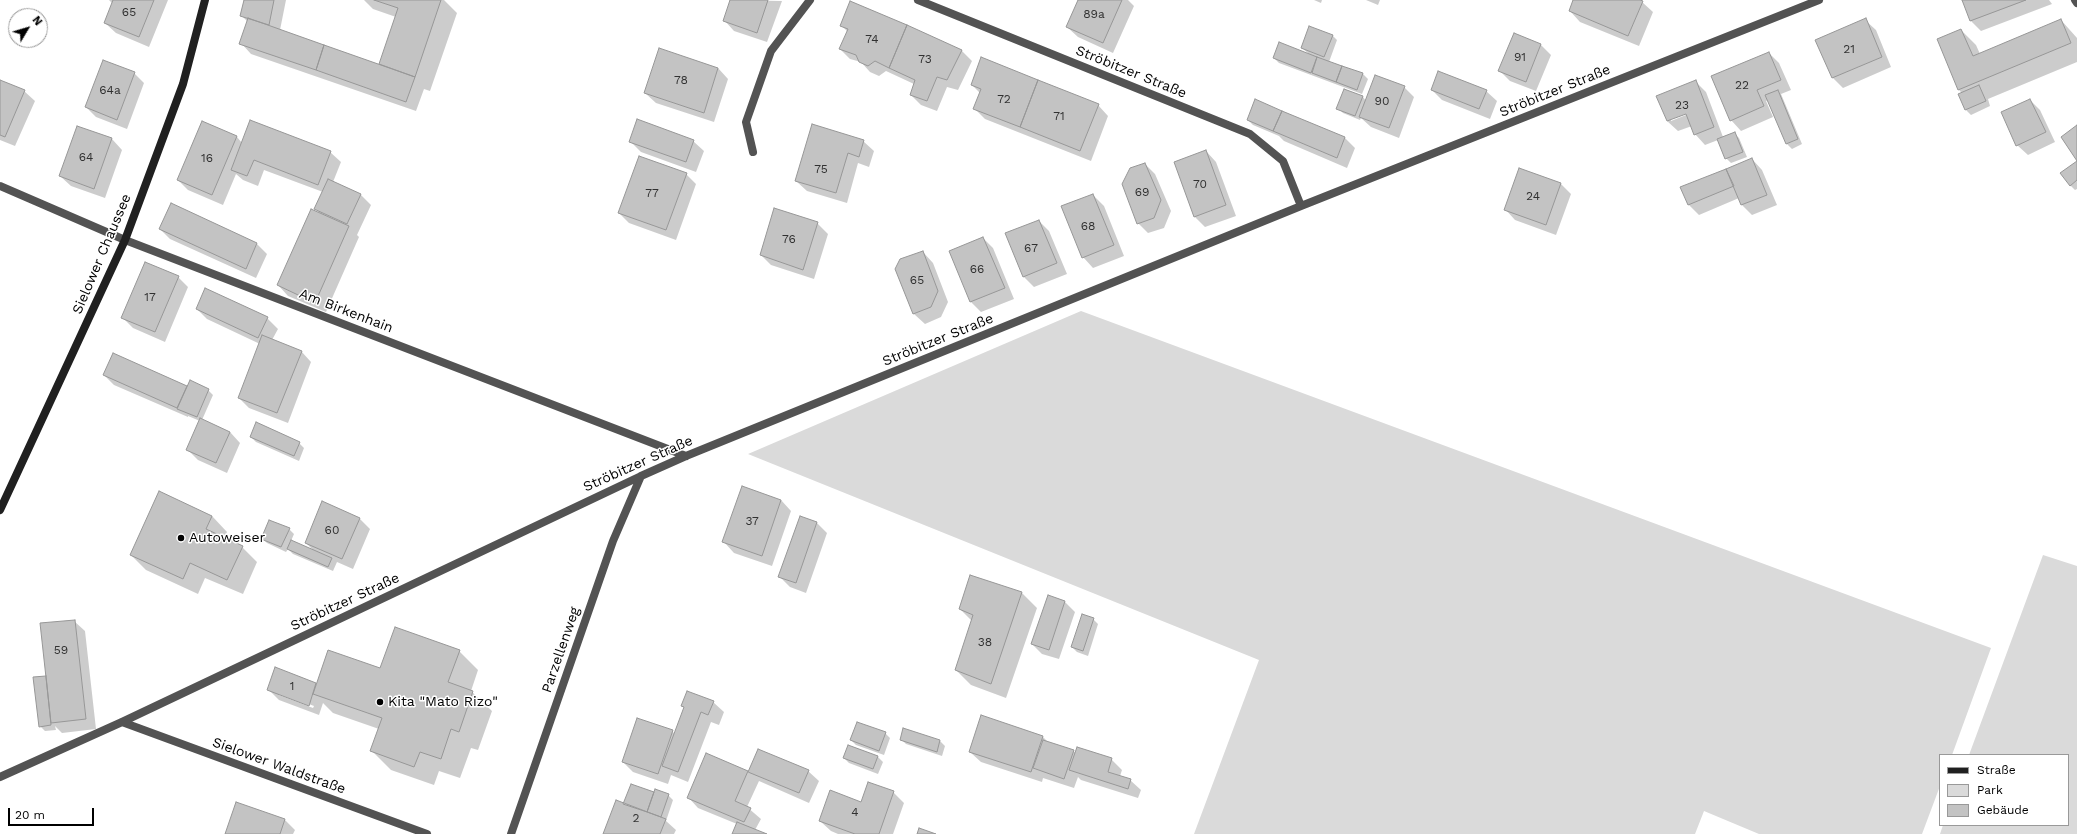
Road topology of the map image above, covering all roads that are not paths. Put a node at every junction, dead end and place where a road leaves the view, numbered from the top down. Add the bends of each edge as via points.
1 (205, 0) edge
2 (810, 0) edge
3 (918, 0) edge
4 (1819, 0) edge
5 (2075, 0) edge
6 (2077, 3) edge
7 (753, 152) dead end
8 (0, 186) edge
9 (1301, 206) junction
10 (125, 240) junction
11 (686, 456) junction
12 (641, 476) junction
13 (0, 510) edge
14 (122, 722) junction
15 (0, 777) edge
16 (427, 834) edge
17 (511, 834) edge

1 - 10 main road, Sielower Chaussee via 183,84
2 - 7 street via 771,51 746,122
3 - 9 street, Ströbitzer Straße via 1250,134 1283,161
4 - 9 street, Ströbitzer Straße
5 - 6 street
8 - 10 street, Am Birkenhain
9 - 11 street, Ströbitzer Straße
10 - 11 street, Am Birkenhain
10 - 13 main road, Sielower Chaussee
11 - 12 street, Ströbitzer Straße
12 - 14 street, Ströbitzer Straße
12 - 17 street, Parzellenweg via 613,542
14 - 15 street, Ströbitzer Straße
14 - 16 street, Sielower Waldstraße

